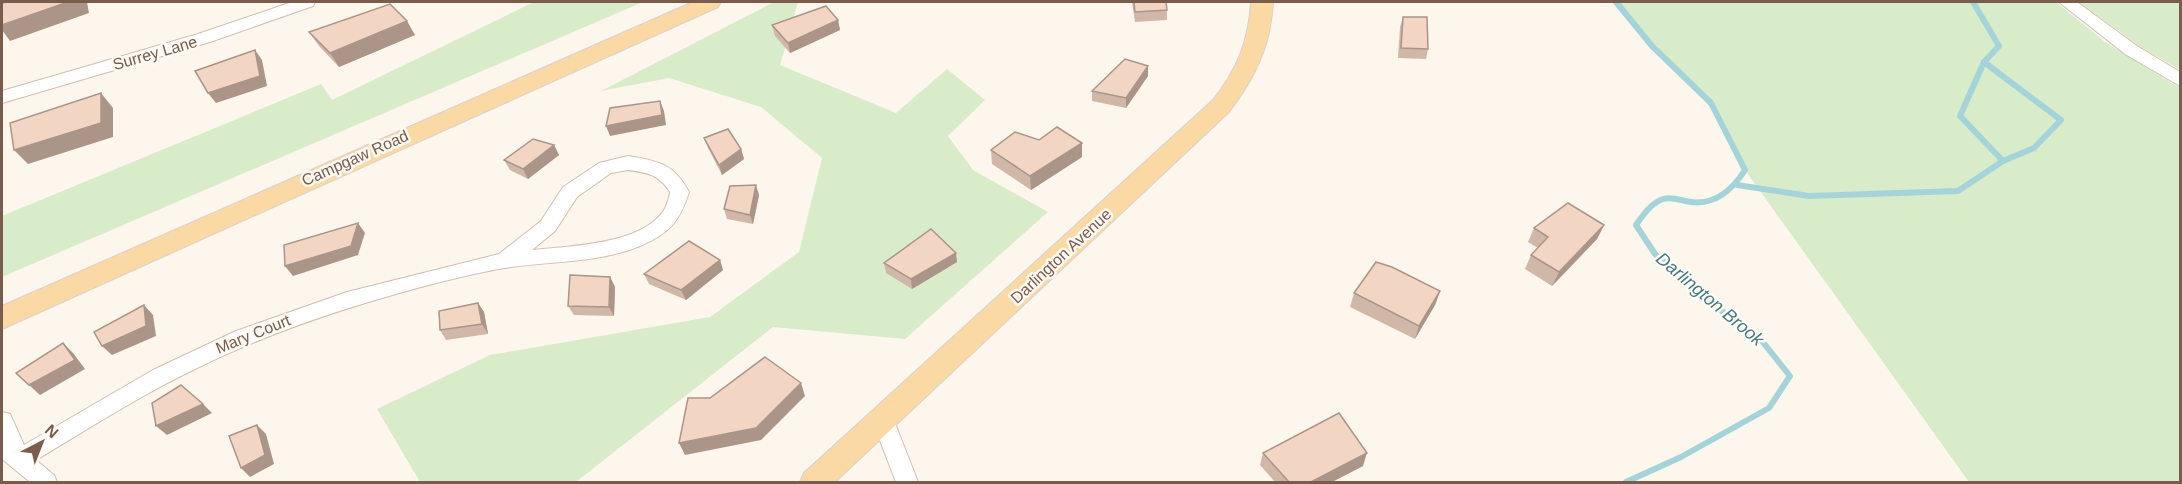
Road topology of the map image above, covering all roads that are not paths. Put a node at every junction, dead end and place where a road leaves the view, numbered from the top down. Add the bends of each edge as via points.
1 (307, 2) edge
2 (710, 2) edge
3 (1262, 2) edge
4 (2067, 2) edge
5 (2181, 80) edge
6 (2, 97) edge
7 (506, 259) junction
8 (2, 318) edge
9 (883, 420) junction
10 (2, 421) edge
11 (10, 452) edge
12 (46, 483) edge
13 (815, 483) edge
14 (907, 483) edge

1 - 6 street, Surrey Lane via 204,38
2 - 8 main road, Campgaw Road
3 - 9 main road, Darlington Avenue via 1257,44 1250,64 1221,106
4 - 5 street via 2123,45
7 - 7 street, Mary Court via 612,247 644,238 672,216 680,192 668,174 649,166 628,163 606,168 570,192 548,226
7 - 11 street, Mary Court via 426,276 335,302 266,328 208,352
9 - 13 main road, Darlington Avenue
9 - 14 street
10 - 11 street
11 - 12 street

